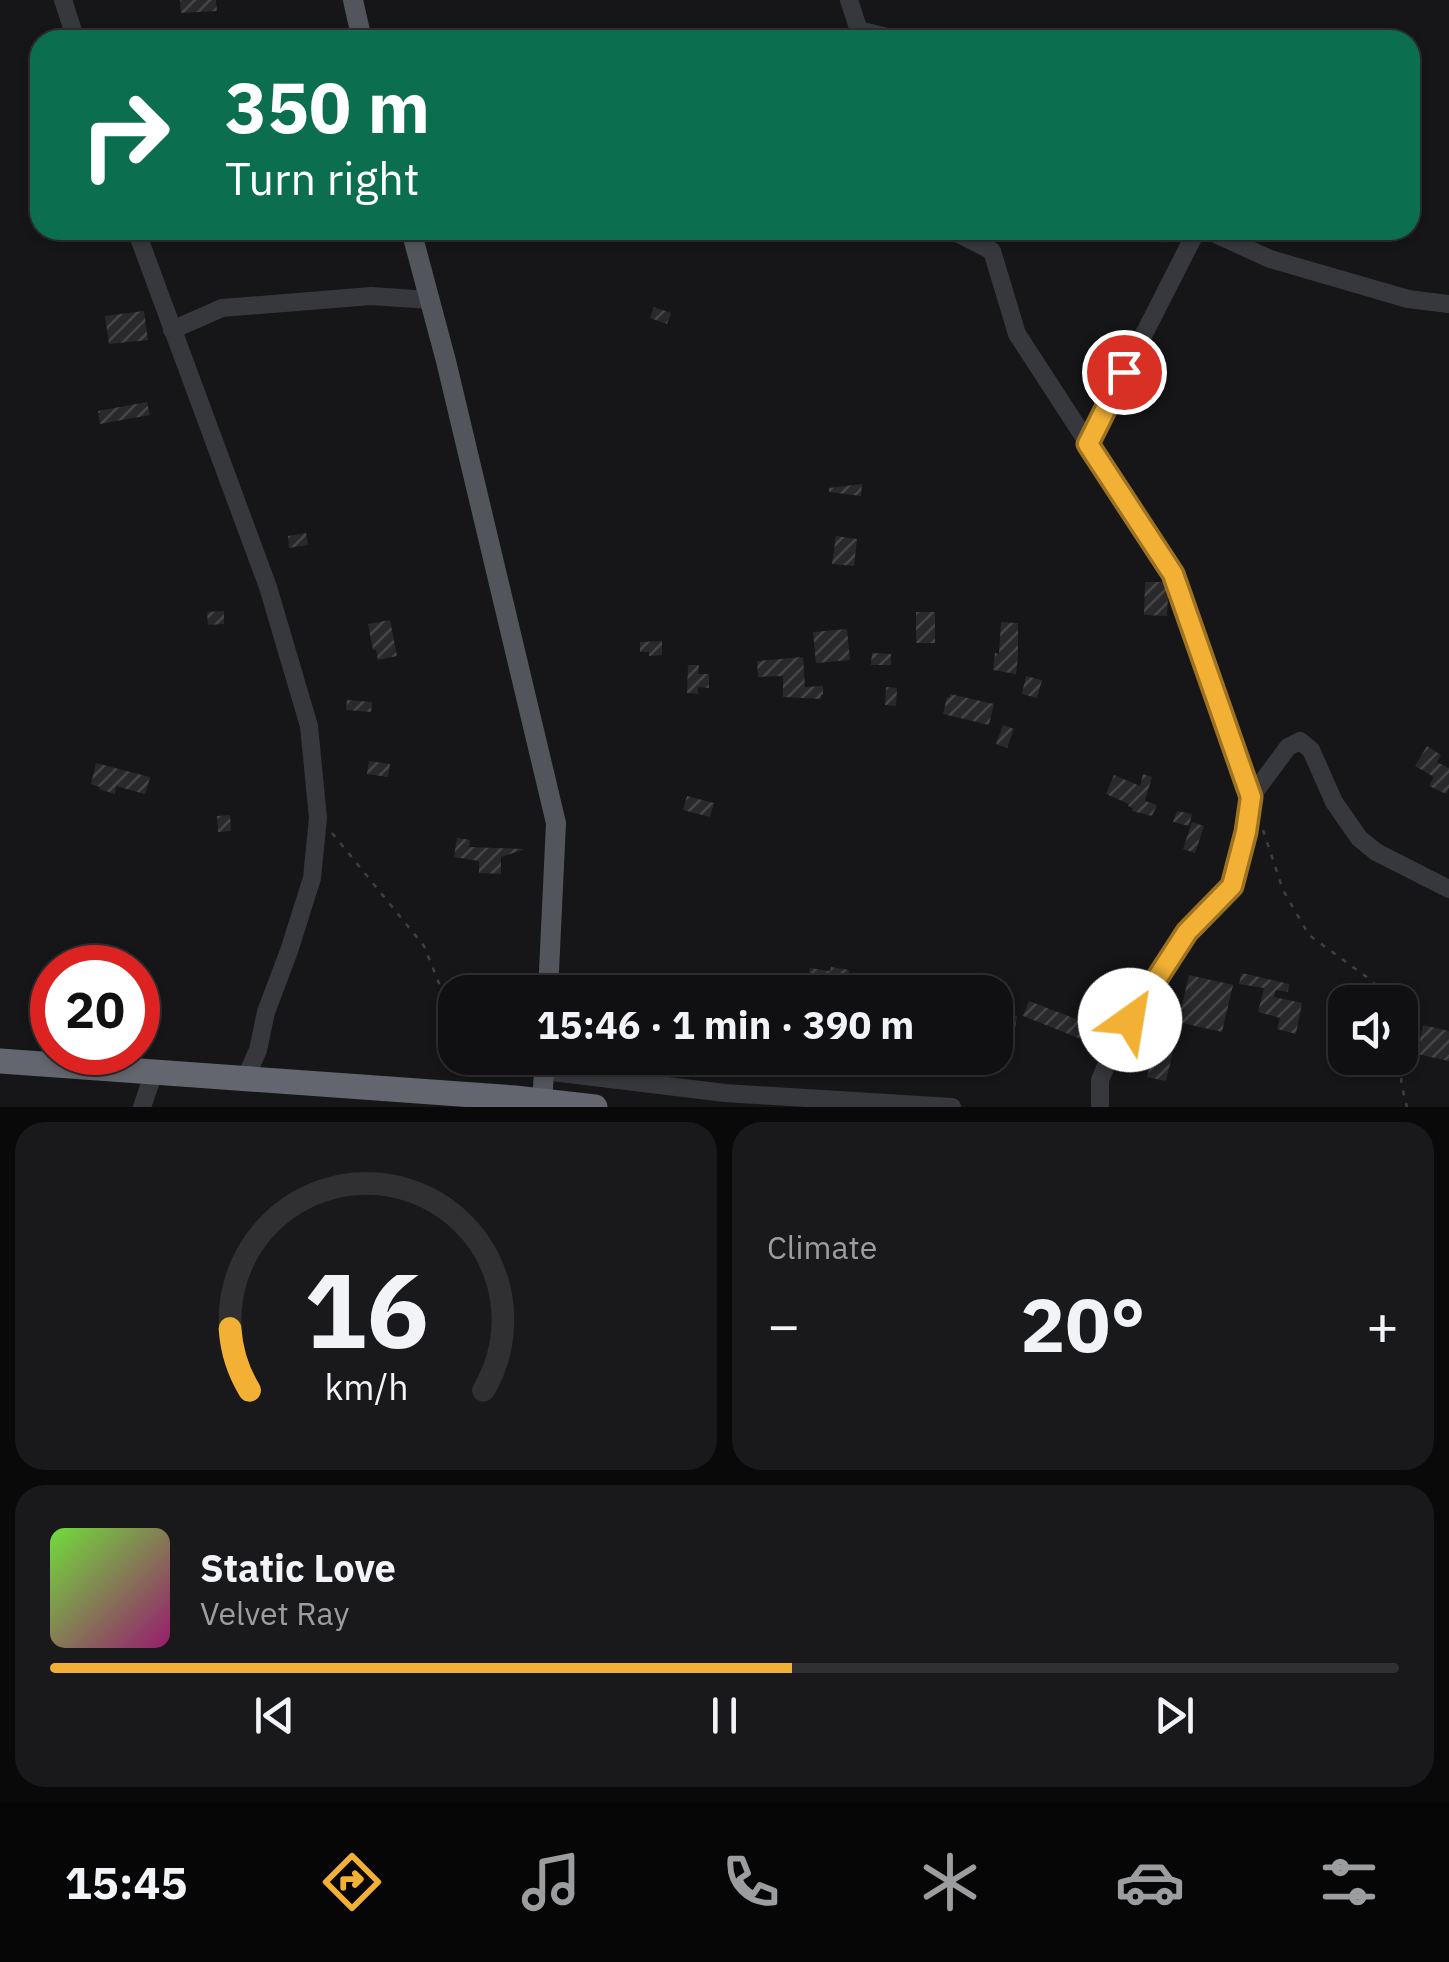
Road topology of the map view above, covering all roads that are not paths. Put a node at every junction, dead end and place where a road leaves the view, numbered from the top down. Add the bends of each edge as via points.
1 (63, 0) edge
2 (353, 0) edge
3 (849, 0) edge
4 (73, 30) edge
5 (360, 30) edge
6 (858, 30) edge
7 (140, 240) edge
8 (414, 240) edge
9 (970, 240) edge
10 (1192, 240) edge
11 (1229, 240) edge
12 (430, 300) junction
13 (1449, 304) edge
14 (172, 330) junction
15 (1088, 444) junction
16 (1251, 797) junction
17 (1449, 889) edge
18 (549, 975) edge
19 (0, 1060) edge
20 (30, 1062) edge
21 (160, 1072) edge
22 (153, 1075) edge
23 (543, 1075) edge
24 (613, 1075) edge
25 (246, 1077) junction
26 (515, 1102) edge
27 (542, 1102) junction
28 (142, 1107) edge
29 (595, 1107) edge
30 (952, 1107) edge
31 (1100, 1107) edge

1 - 4 street
2 - 5 main road
3 - 6 street
7 - 14 street
8 - 12 main road
9 - 15 street via 992,252 1017,334
10 - 15 street
11 - 13 street via 1270,259 1408,299
12 - 14 street via 372,296 222,308
12 - 18 main road via 556,823
14 - 25 street via 268,587 309,726 318,815 312,878
15 - 16 street via 1173,574
16 - 17 street via 1288,747 1300,741 1359,838
16 - 31 street via 1232,886 1187,932 1138,1007 1100,1080
19 - 20 highway
21 - 25 highway
22 - 28 street
23 - 27 main road
24 - 30 street via 726,1093
25 - 26 highway
26 - 27 highway
27 - 29 highway

